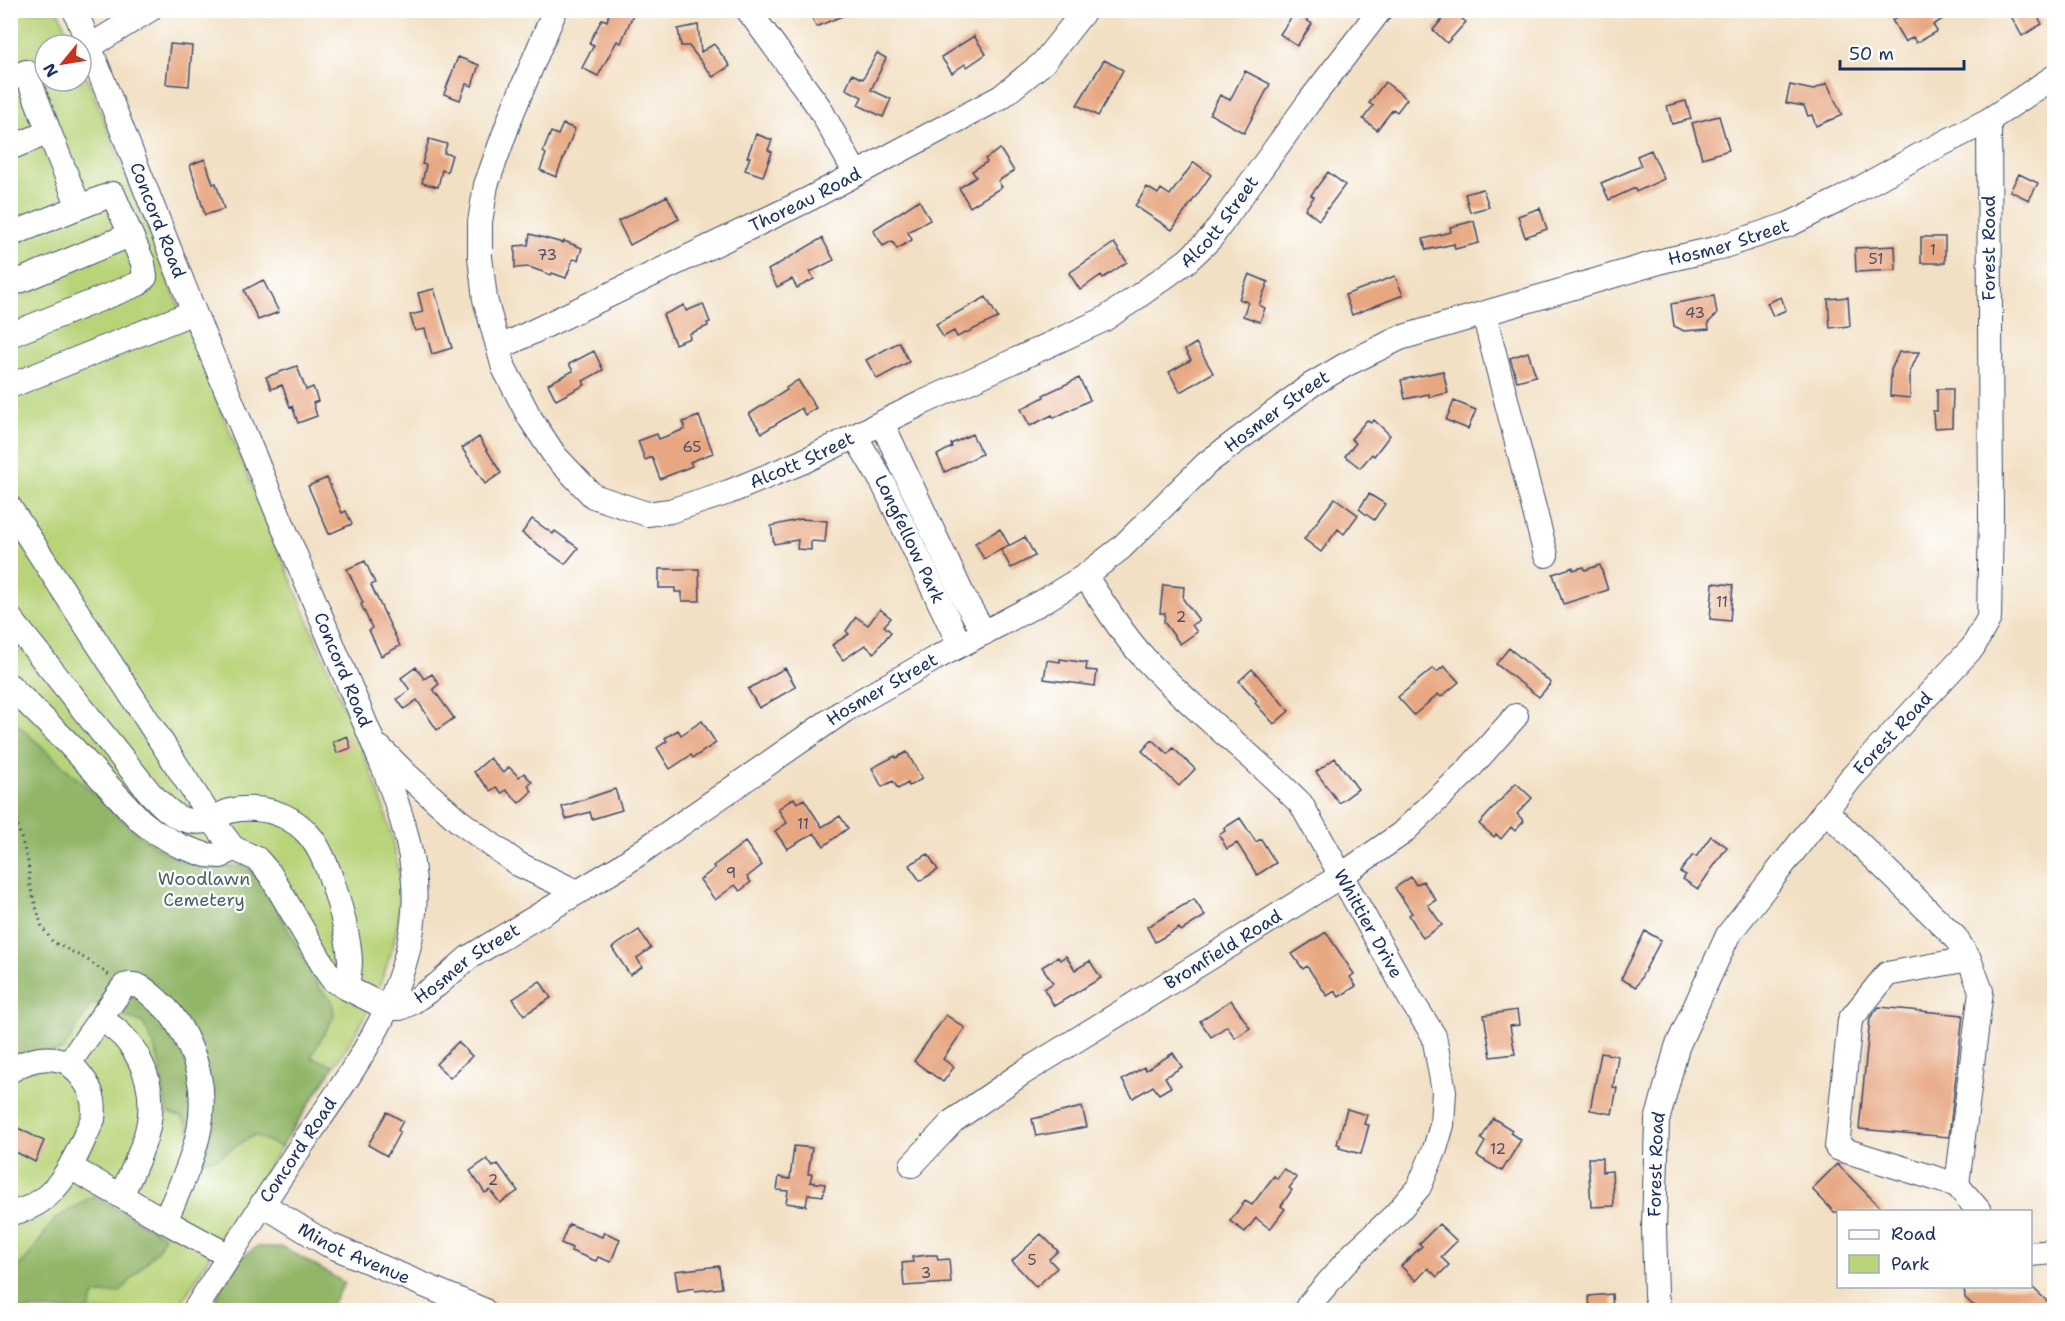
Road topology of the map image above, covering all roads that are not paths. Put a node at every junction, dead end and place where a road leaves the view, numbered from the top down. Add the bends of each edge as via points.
1 (149, 10) edge
2 (555, 10) edge
3 (748, 10) edge
4 (1085, 10) edge
5 (1380, 10) edge
6 (81, 12) edge
7 (86, 33) edge
8 (93, 45) edge
9 (93, 58) edge
10 (2055, 77) edge
11 (10, 79) edge
12 (1989, 120) junction
13 (49, 132) junction
14 (10, 148) edge
15 (856, 174) junction
16 (141, 181) junction
17 (113, 194) junction
18 (78, 207) junction
19 (10, 235) edge
20 (130, 235) junction
21 (10, 285) edge
22 (194, 312) junction
23 (1484, 314) junction
24 (10, 335) edge
25 (499, 348) junction
26 (10, 386) edge
27 (882, 423) junction
28 (855, 436) junction
29 (10, 508) edge
30 (1546, 555) dead end
31 (1085, 576) junction
32 (10, 618) edge
33 (984, 633) junction
34 (960, 645) junction
35 (10, 686) edge
36 (1516, 716) dead end
37 (373, 741) junction
38 (1825, 810) junction
39 (212, 820) junction
40 (233, 848) junction
41 (1342, 875) junction
42 (577, 892) junction
43 (1969, 959) junction
44 (347, 988) junction
45 (387, 1008) junction
46 (100, 1019) junction
47 (69, 1064) junction
48 (10, 1071) edge
49 (912, 1165) dead end
50 (70, 1167) junction
51 (1957, 1185) junction
52 (121, 1196) junction
53 (262, 1204) junction
54 (1978, 1210) edge
55 (10, 1213) edge
56 (165, 1221) junction
57 (2055, 1252) edge
58 (2032, 1254) edge
59 (229, 1256) junction
60 (195, 1311) edge
61 (483, 1311) edge
62 (1306, 1311) edge
63 (1659, 1311) edge

1 - 8 street
2 - 25 street, Alcott Street via 486,185 480,257 485,299
3 - 15 street via 819,107
4 - 15 street, Thoreau Road via 1042,63 1000,97
5 - 27 street, Alcott Street via 1211,238 1188,260 1103,320
6 - 7 street, Concord Road
9 - 16 street, Concord Road
10 - 12 street, Hosmer Street
11 - 13 street via 26,72
12 - 23 street, Hosmer Street via 1790,224
12 - 38 street, Forest Road via 1989,618 1973,647
13 - 14 street
13 - 18 street
15 - 25 street, Thoreau Road
16 - 17 street
16 - 22 street, Concord Road
17 - 18 street
17 - 20 street
18 - 19 street
20 - 21 street
20 - 24 street via 143,263 145,277 138,284
22 - 26 street
22 - 37 street, Concord Road
23 - 30 street
23 - 31 street, Hosmer Street via 1400,338 1311,385 1207,463 1121,548
25 - 28 street, Alcott Street via 504,368 555,456 593,496 647,514 670,511 729,492
27 - 28 street, Alcott Street
27 - 33 street, Longfellow Park
28 - 34 street, Longfellow Park via 883,483
29 - 39 street
31 - 33 street, Hosmer Street
31 - 41 street, Whittier Drive via 1127,639 1147,661 1301,804
32 - 39 street via 150,793 169,812 186,821
33 - 34 street, Hosmer Street
34 - 42 street, Hosmer Street via 845,710 618,868
35 - 40 street via 155,832 206,855 221,856
36 - 41 street, Bromfield Road via 1467,771 1401,834
37 - 42 street via 407,776 468,827 518,864
37 - 45 street, Concord Road via 406,831 415,899 409,941
38 - 43 street via 1954,937
38 - 63 street, Forest Road via 1728,935 1677,1047 1657,1121 1654,1228
39 - 40 street
39 - 44 street via 239,808 264,810 285,816 308,833 322,855 345,930 350,959
40 - 44 street via 264,866 326,970 333,980
41 - 49 street, Bromfield Road via 1021,1074 953,1122
41 - 62 street, Whittier Drive via 1434,1036 1444,1091 1442,1125 1419,1187 1353,1254
42 - 45 street, Hosmer Street via 468,958 411,1004
43 - 51 street via 1981,991
43 - 51 street via 1887,974 1850,1020 1837,1148
44 - 45 street
45 - 53 street, Concord Road via 354,1067
46 - 47 street
46 - 52 street via 132,1047 146,1073 150,1091 148,1129
46 - 56 street via 124,986 140,986 164,1006 184,1034 199,1072 201,1125 193,1158
47 - 48 street via 54,1058 40,1059
47 - 50 street via 89,1087 94,1112
50 - 52 street
50 - 55 street via 44,1200
51 - 54 street
52 - 56 street
53 - 59 street, Concord Road
53 - 61 street, Minot Avenue via 327,1245
56 - 59 street
57 - 58 street
59 - 60 street, Concord Road

